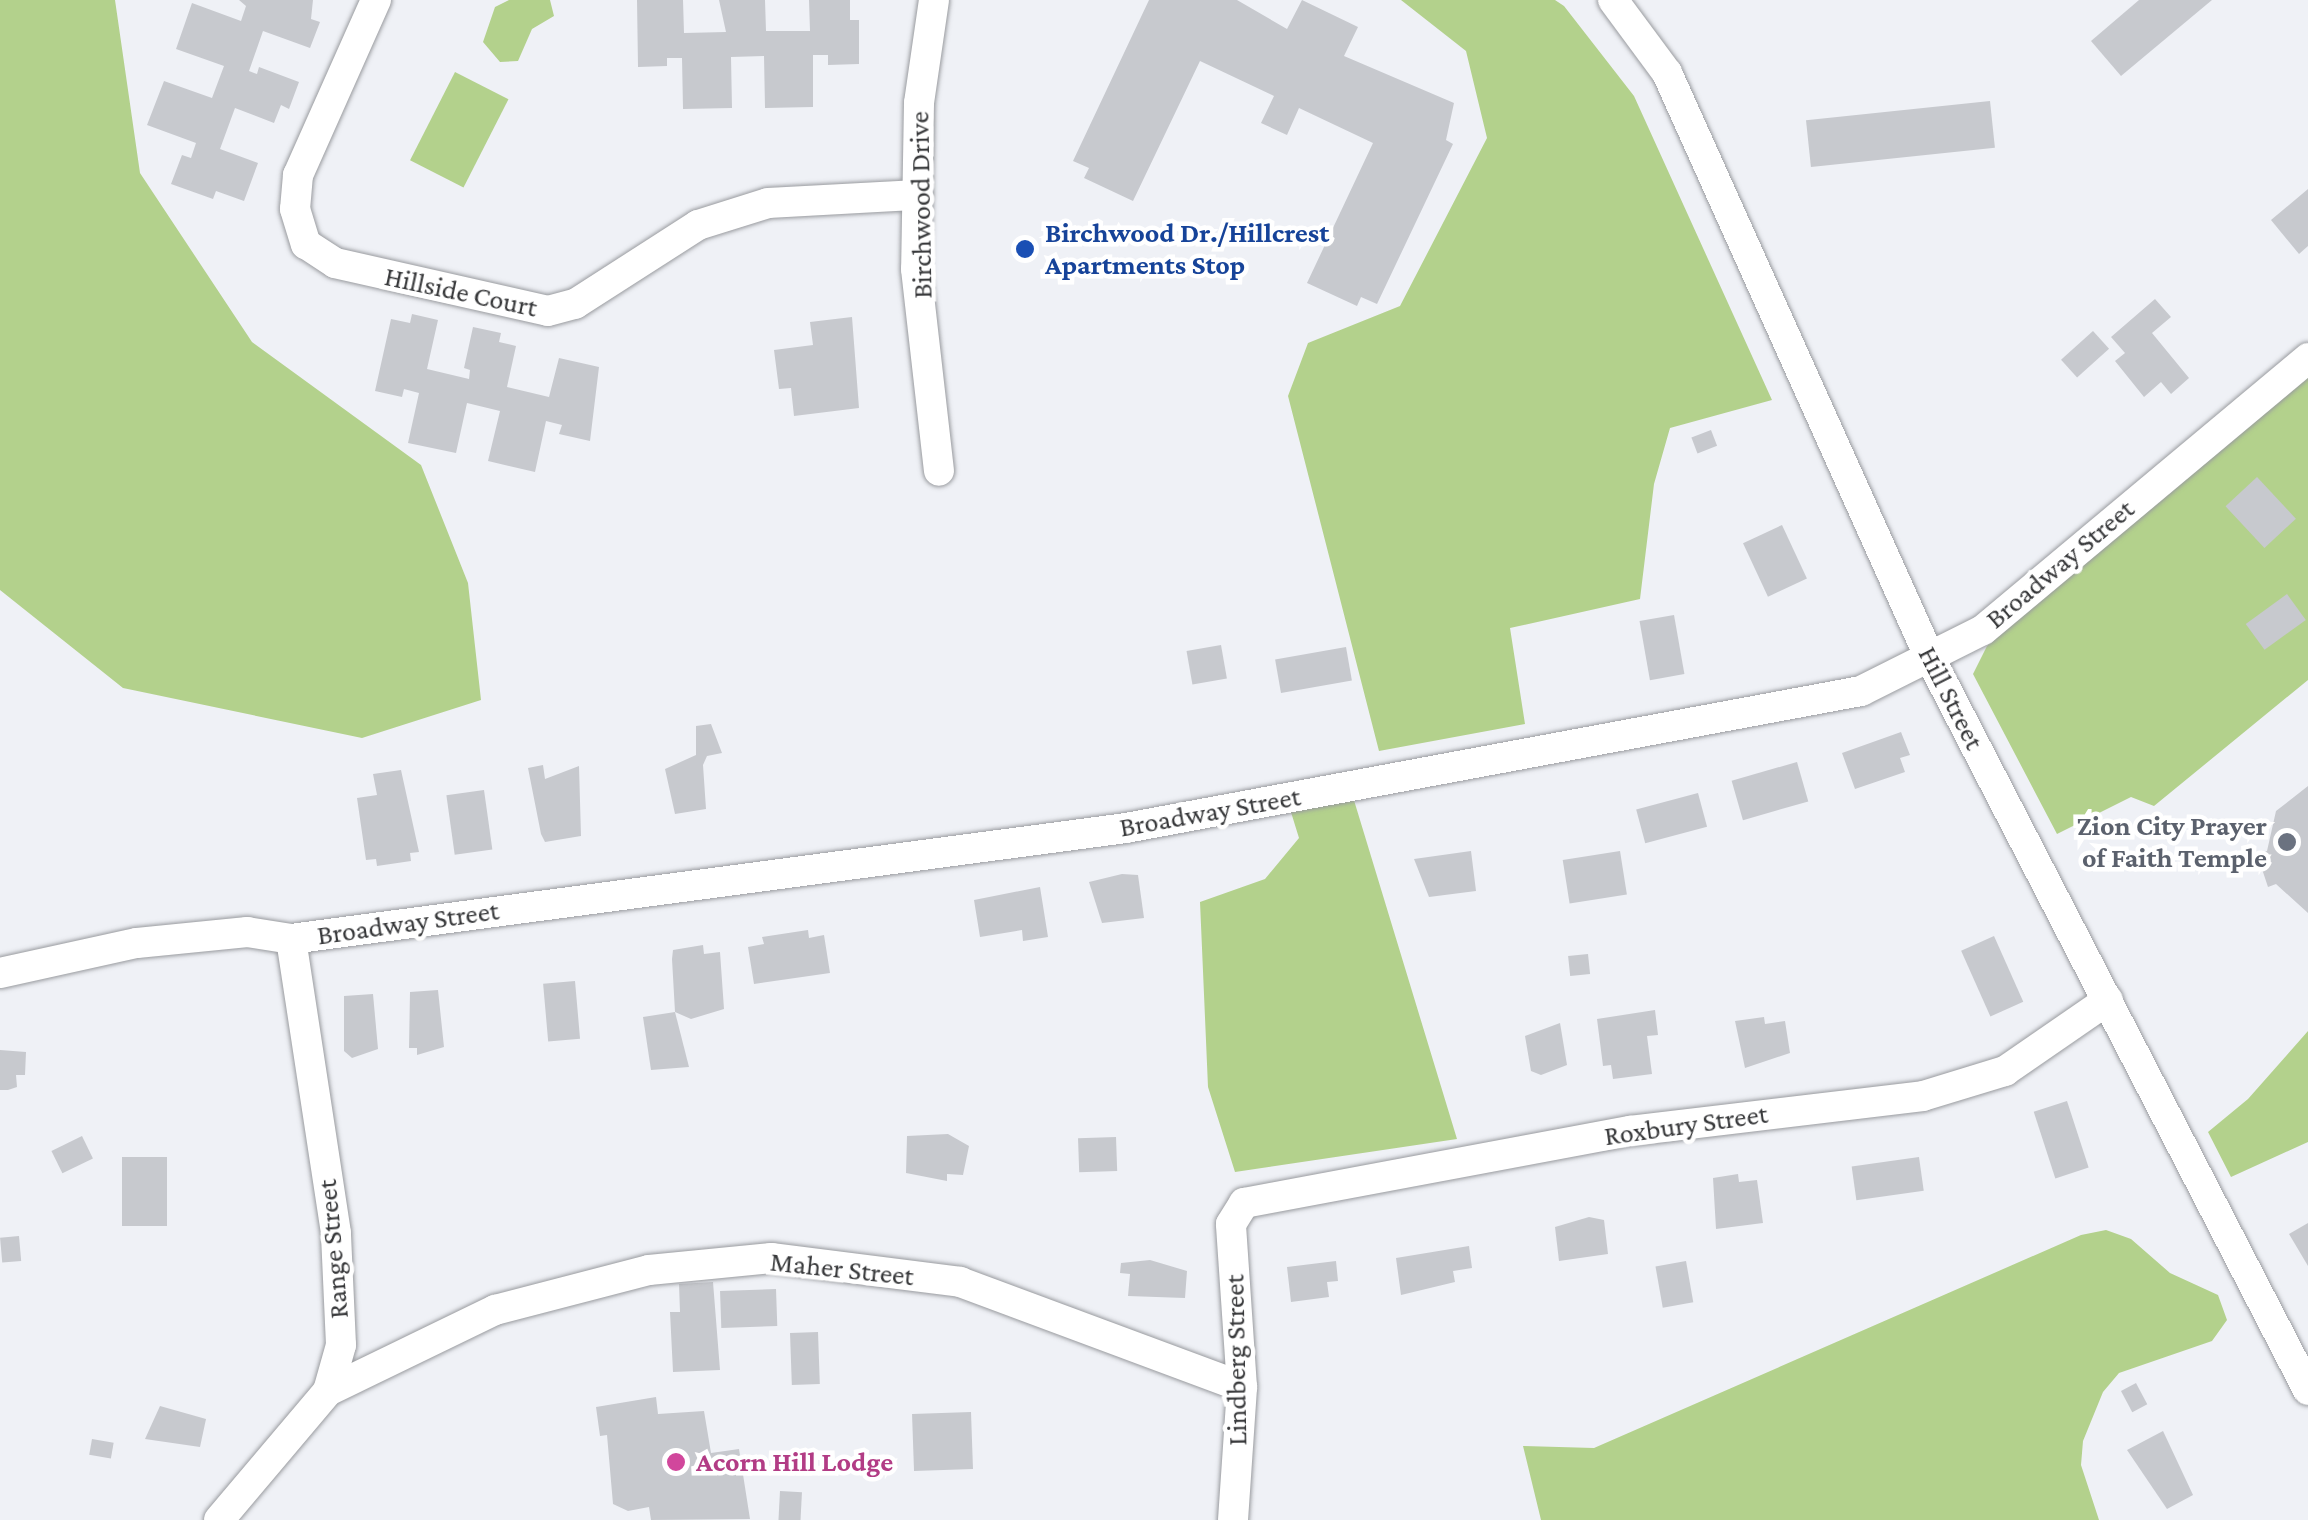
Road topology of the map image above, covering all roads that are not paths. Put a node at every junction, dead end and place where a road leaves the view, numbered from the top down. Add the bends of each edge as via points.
1 (376, 0) edge
2 (934, 0) edge
3 (1613, 0) edge
4 (918, 195) junction
5 (2308, 358) edge
6 (940, 471) dead end
7 (1929, 656) junction
8 (290, 938) junction
9 (0, 973) edge
10 (2108, 1000) junction
11 (1244, 1203) joint
12 (1242, 1387) junction
13 (2308, 1390) edge
14 (328, 1391) junction
15 (219, 1520) edge
16 (1234, 1520) edge

1 - 4 street, Hillside Court via 298,175 295,209 306,244 335,264 548,311 575,304 656,246 716,219 768,204
2 - 4 street, Birchwood Drive via 919,104
3 - 7 street, Hill Street via 1667,72
4 - 6 street, Birchwood Drive via 916,269
5 - 7 street, Broadway Street via 1983,630
7 - 8 street, Broadway Street via 1861,691 1126,828
7 - 10 street, Hill Street
8 - 9 street, Broadway Street via 248,932 137,943
8 - 14 street, Range Street via 336,1233 341,1345
10 - 11 street, Roxbury Street via 2004,1071 1922,1096 1630,1130
10 - 13 street, Hill Street
11 - 12 street, Lindberg Street via 1230,1224
12 - 14 street, Maher Street via 960,1282 771,1258 649,1270 495,1310
12 - 16 street, Lindberg Street
14 - 15 street, Range Street

